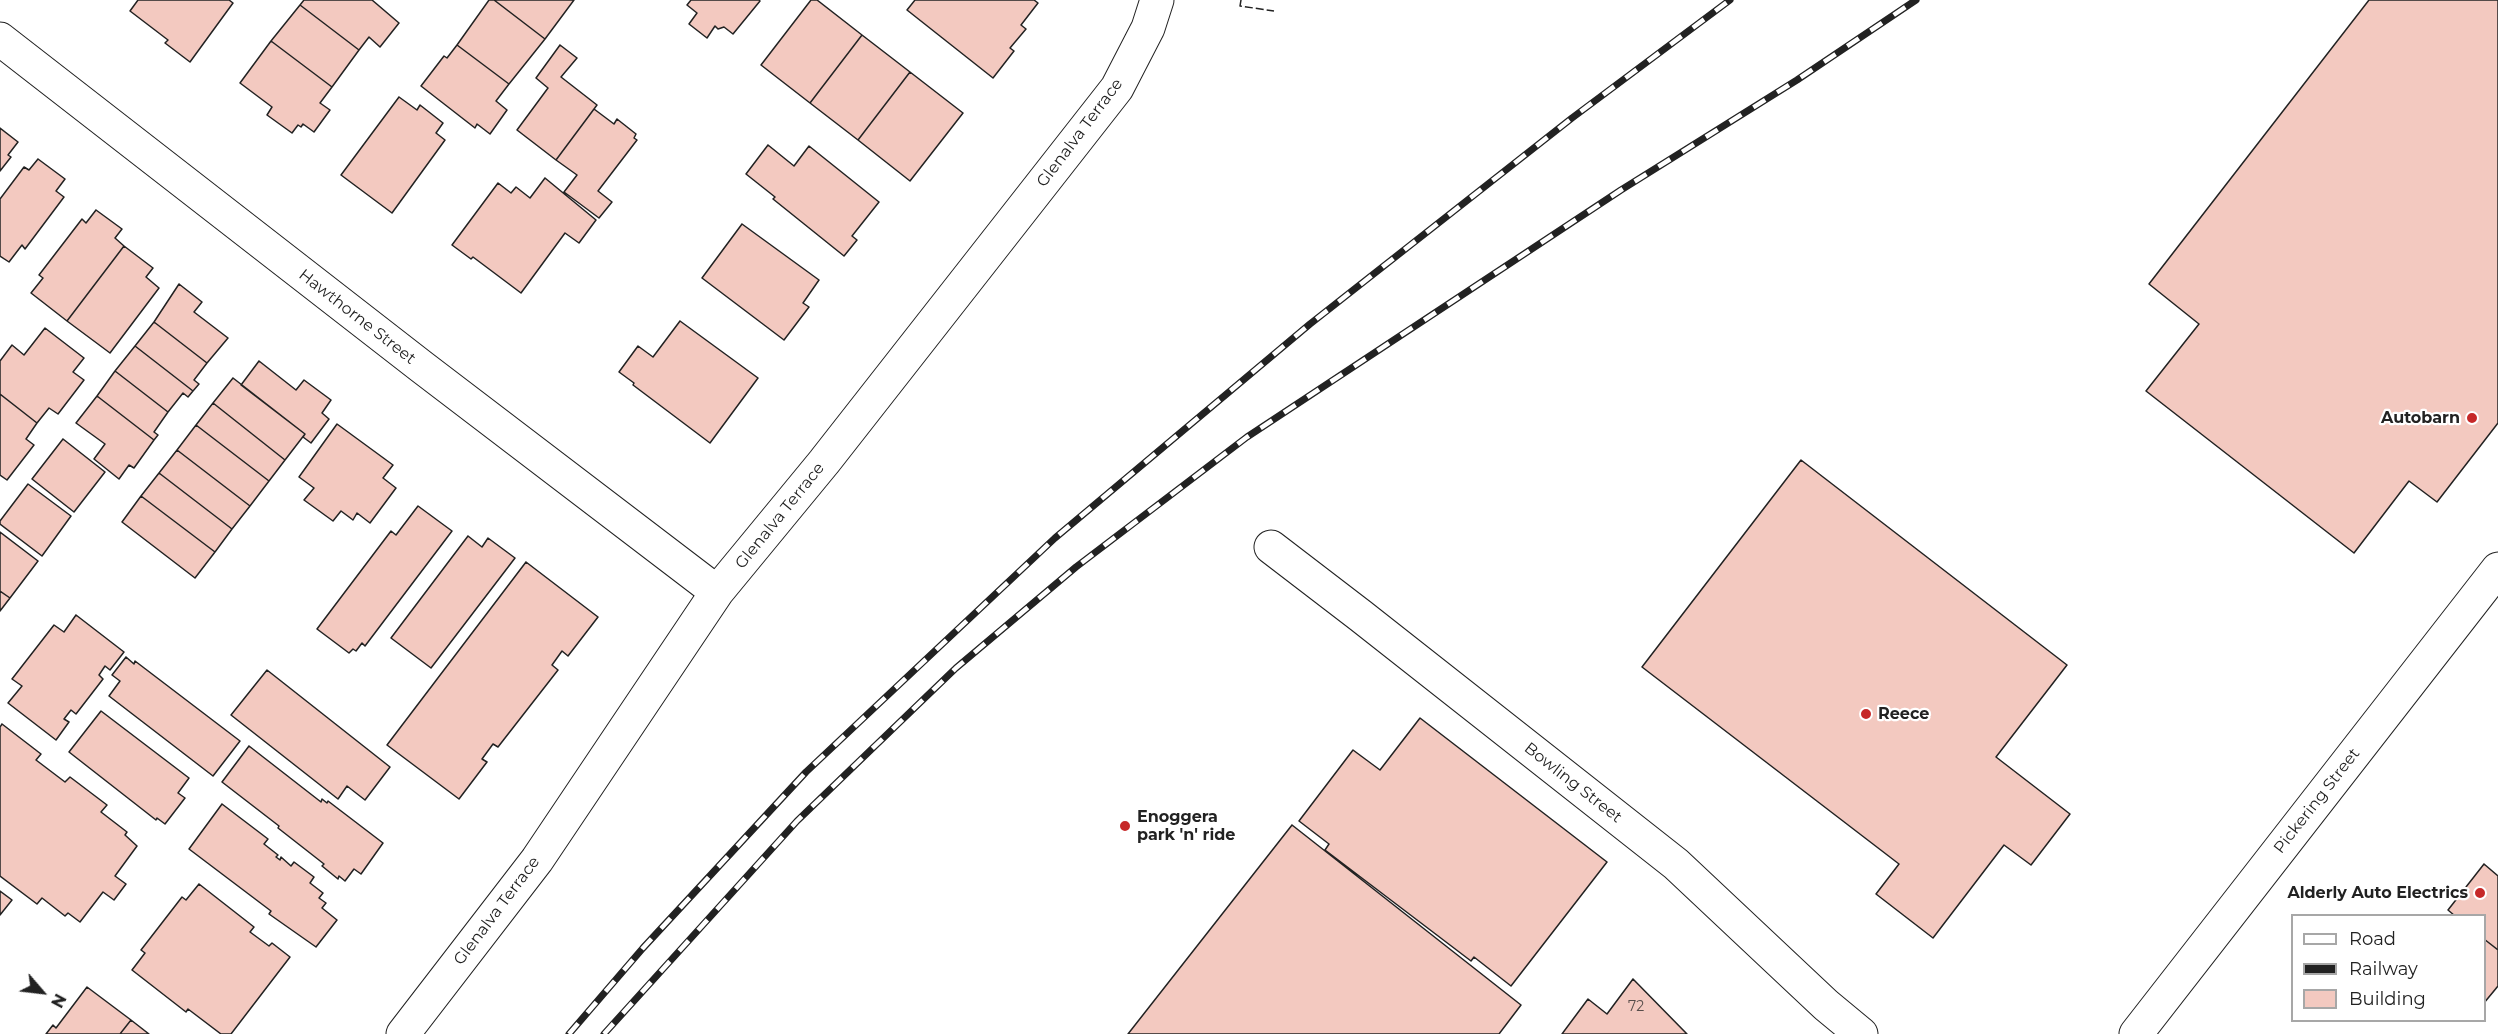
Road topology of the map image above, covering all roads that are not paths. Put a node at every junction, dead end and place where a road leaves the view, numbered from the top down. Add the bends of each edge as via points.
1 (1157, 0) edge
2 (0, 39) edge
3 (1271, 547) dead end
4 (2498, 569) edge
5 (717, 592) junction
6 (403, 1034) edge
7 (1861, 1034) edge
8 (2136, 1034) edge

1 - 5 street, Glenalva Terrace via 1148,28 1117,88
2 - 5 street, Hawthorne Street
3 - 7 street, Bowling Street via 1676,864
4 - 8 street, Pickering Street
5 - 6 street, Glenalva Terrace via 537,860

